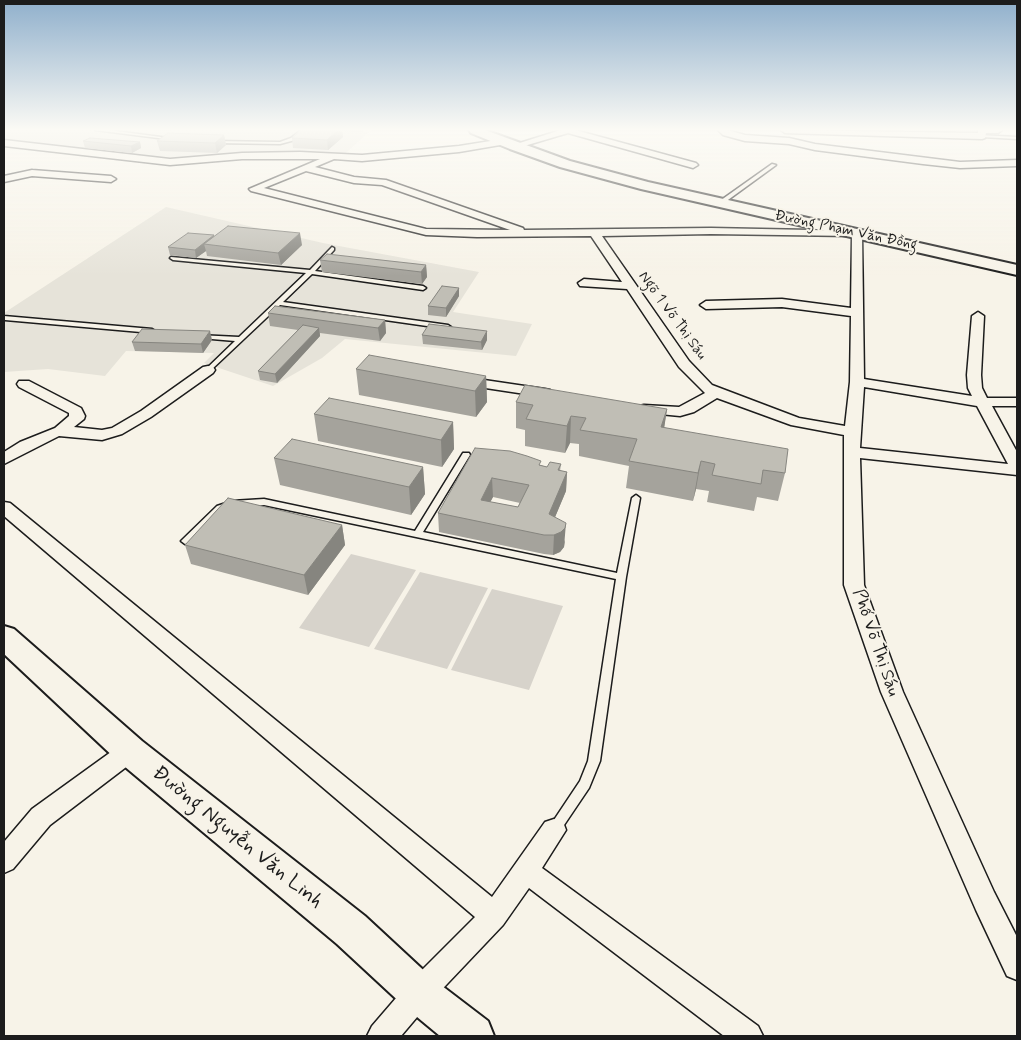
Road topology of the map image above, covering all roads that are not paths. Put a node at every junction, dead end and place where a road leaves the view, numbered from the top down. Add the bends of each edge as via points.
1 (106, 179) edge
2 (112, 179) dead end
3 (280, 179) edge
4 (348, 179) edge
5 (621, 179) edge
6 (755, 179) edge
7 (719, 204) junction
8 (857, 233) junction
9 (531, 234) junction
10 (595, 234) junction
11 (332, 249) dead end
12 (173, 258) edge
13 (1017, 270) edge
14 (311, 272) junction
15 (584, 284) dead end
16 (630, 286) junction
17 (423, 288) dead end
18 (277, 303) junction
19 (706, 305) dead end
20 (857, 313) junction
21 (978, 316) dead end
22 (5, 318) dead end
23 (453, 327) edge
24 (161, 332) edge
25 (190, 335) edge
26 (239, 339) junction
27 (208, 370) joint
28 (446, 378) edge
29 (857, 382) junction
30 (24, 384) dead end
31 (716, 392) junction
32 (554, 395) edge
33 (982, 402) junction
34 (1017, 402) edge
35 (633, 408) edge
36 (60, 431) junction
37 (852, 432) junction
38 (852, 452) junction
39 (466, 455) dead end
40 (4, 459) edge
41 (1017, 468) edge
42 (636, 498) dead end
43 (4, 507) edge
44 (417, 534) junction
45 (185, 541) dead end
46 (621, 576) junction
47 (4, 637) edge
48 (130, 751) junction
49 (554, 830) joint
50 (4, 861) edge
51 (526, 871) junction
52 (494, 916) junction
53 (1017, 966) edge
54 (419, 993) junction
55 (382, 1036) edge
56 (473, 1036) edge
57 (748, 1036) edge

1 - 2 street
3 - 9 street via 254,189 426,232
4 - 9 street via 383,182
5 - 7 street, Đường Phạm Văn Đồng
6 - 7 lane
7 - 8 street, Đường Phạm Văn Đồng
8 - 10 street via 711,231
8 - 13 street, Đường Phạm Văn Đồng
8 - 20 street, Phố Võ Thị Sáu
9 - 10 street
10 - 16 street, Ngõ 1 Võ Thị Sáu
11 - 14 lane
12 - 14 lane
14 - 17 lane
14 - 18 lane
15 - 16 street
16 - 31 street, Ngõ 1 Võ Thị Sáu via 684,364 707,388
18 - 23 lane
18 - 26 lane
19 - 20 street via 782,302
20 - 29 street, Phố Võ Thị Sáu
21 - 33 street via 974,380
22 - 24 lane
25 - 26 lane
26 - 27 lane
27 - 36 street via 118,431 102,435
28 - 32 street
29 - 33 street
29 - 37 street, Phố Võ Thị Sáu
30 - 36 street via 76,411 76,419
31 - 35 street via 680,412
31 - 37 street, Ngõ 1 Võ Thị Sáu via 796,422
33 - 34 street
33 - 41 street
36 - 40 street
37 - 38 street, Phố Võ Thị Sáu
38 - 41 street
38 - 53 street, Phố Võ Thị Sáu via 854,585 892,692
39 - 44 lane
42 - 46 lane
43 - 52 street
44 - 45 lane via 264,502 246,502 220,508
44 - 46 lane
46 - 49 lane via 594,761 585,784
47 - 48 street, Đường Nguyễn Văn Linh
48 - 50 street via 41,817
48 - 54 street, Đường Nguyễn Văn Linh via 350,930
49 - 51 street
51 - 52 street
51 - 57 street
52 - 54 street
54 - 55 street
54 - 56 street, Đường Nguyễn Văn Linh

